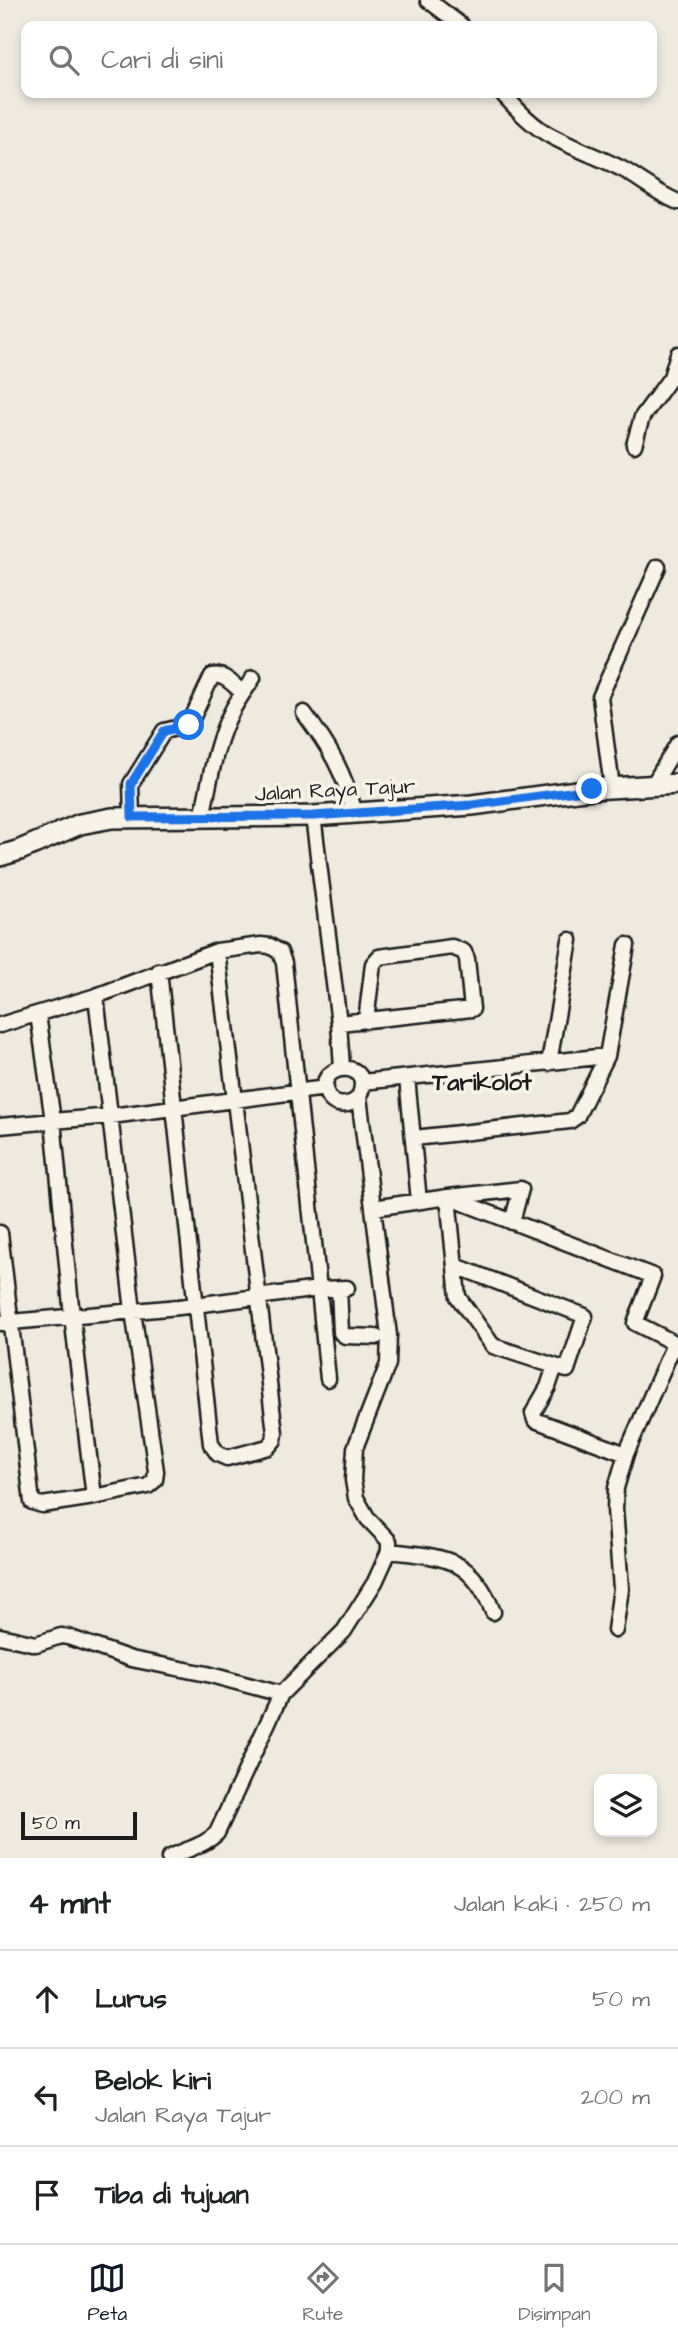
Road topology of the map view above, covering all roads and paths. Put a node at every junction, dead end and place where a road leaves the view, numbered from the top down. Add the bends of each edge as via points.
1 (428, 1) edge
2 (456, 21) edge
3 (507, 98) edge
4 (678, 202) edge
5 (678, 354) edge
6 (634, 445) dead end
7 (658, 567) dead end
8 (253, 678) dead end
9 (243, 693) junction
10 (303, 713) dead end
11 (678, 743) edge
12 (678, 784) edge
13 (653, 785) junction
14 (612, 788) junction
15 (355, 813) junction
16 (313, 816) junction
17 (132, 817) junction
18 (202, 817) junction
19 (0, 856) edge
20 (570, 940) dead end
21 (627, 945) dead end
22 (217, 951) junction
23 (159, 971) junction
24 (96, 996) junction
25 (38, 1014) junction
26 (366, 1021) junction
27 (339, 1023) junction
28 (0, 1025) edge
29 (607, 1056) junction
30 (549, 1063) junction
31 (342, 1068) junction
32 (407, 1078) junction
33 (362, 1082) junction
34 (326, 1088) junction
35 (297, 1090) junction
36 (359, 1097) junction
37 (235, 1100) junction
38 (175, 1107) junction
39 (111, 1116) junction
40 (53, 1121) junction
41 (0, 1126) edge
42 (414, 1138) junction
43 (448, 1198) junction
44 (419, 1201) junction
45 (373, 1208) junction
46 (512, 1222) junction
47 (0, 1233) edge
48 (456, 1266) junction
49 (319, 1289) junction
50 (258, 1296) junction
51 (196, 1304) junction
52 (133, 1311) junction
53 (72, 1316) junction
54 (6, 1322) edge
55 (376, 1337) dead end
56 (676, 1345) edge
57 (555, 1366) junction
58 (328, 1379) dead end
59 (626, 1454) junction
60 (94, 1497) junction
61 (389, 1551) junction
62 (493, 1612) dead end
63 (615, 1630) dead end
64 (0, 1636) edge
65 (281, 1694) junction
66 (169, 1858) edge

1 - 2 street
3 - 4 street via 551,136
5 - 6 street via 671,377 642,418
7 - 14 street via 600,697
8 - 9 street
9 - 17 street via 223,677 212,676 189,725 164,731 144,761 131,784
9 - 18 street via 226,723
10 - 15 street via 330,748
11 - 13 street
12 - 13 main road, Jalan Raya Tajur
13 - 14 main road, Jalan Raya Tajur
14 - 15 main road, Jalan Raya Tajur
15 - 16 main road, Jalan Raya Tajur
16 - 18 main road, Jalan Raya Tajur
16 - 27 street
17 - 18 main road, Jalan Raya Tajur
17 - 19 main road, Jalan Raya Tajur via 80,824
20 - 30 street
21 - 29 street
22 - 23 street
22 - 35 street via 261,945 279,952 284,963
22 - 37 street
23 - 24 street
23 - 38 street
24 - 25 street
24 - 39 street
25 - 28 street
25 - 40 street
26 - 26 street via 373,964 379,957 452,947 464,952 472,1009
26 - 27 street
27 - 31 street
29 - 30 street
29 - 42 street via 577,1116 570,1121
30 - 32 street
31 - 33 street via 354,1071
31 - 34 street via 330,1075
32 - 33 street
32 - 42 street
33 - 36 street
34 - 35 street
34 - 36 street via 339,1104 350,1104
35 - 37 street
35 - 49 street
36 - 45 street
37 - 38 street
37 - 50 street
38 - 39 street
38 - 51 street
39 - 40 street
39 - 52 street
40 - 41 street
40 - 53 street
42 - 44 street
43 - 44 street
43 - 46 street
43 - 46 street via 521,1189
43 - 48 street
44 - 45 street
45 - 61 street via 389,1335 388,1364 355,1448 353,1480 356,1498 389,1541
46 - 56 street via 653,1276 635,1323
47 - 54 street
48 - 57 street via 458,1297 494,1346
48 - 57 street via 585,1316 566,1370
49 - 50 street
49 - 55 street via 343,1288 341,1333
49 - 58 street
50 - 51 street
50 - 51 street via 274,1440 268,1447 227,1458 211,1444
51 - 52 street
52 - 53 street
52 - 60 street via 155,1480 148,1486
53 - 54 street
53 - 60 street
54 - 60 street via 32,1502 42,1505
56 - 59 street
57 - 59 street via 533,1413 535,1420
59 - 63 street via 616,1488 621,1589
61 - 62 street via 428,1554 467,1570 477,1579
61 - 65 street via 344,1631
64 - 65 street via 36,1644 68,1637 131,1659
65 - 66 street via 217,1833

